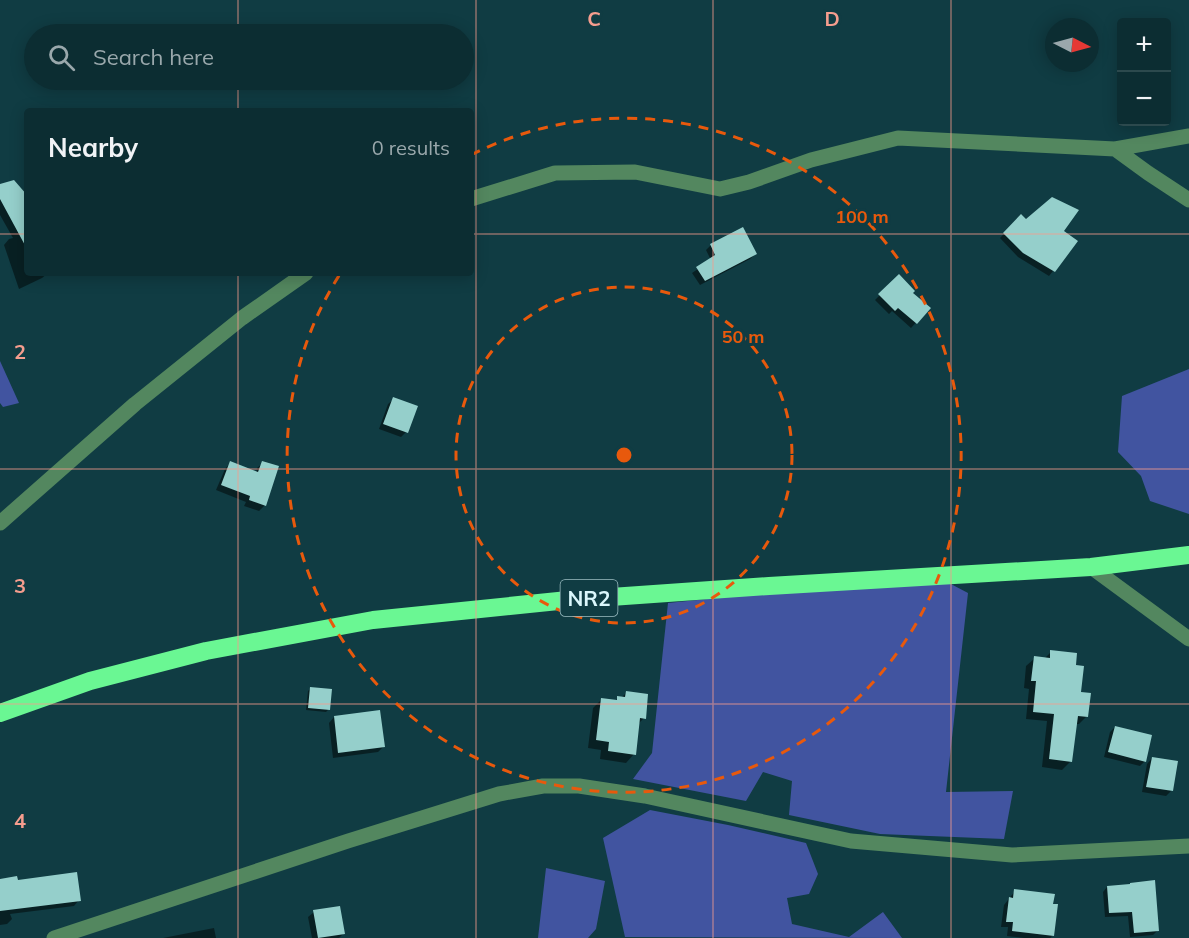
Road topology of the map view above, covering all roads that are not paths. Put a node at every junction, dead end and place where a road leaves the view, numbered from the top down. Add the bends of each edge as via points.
1 (1189, 136) edge
2 (1115, 149) junction
3 (474, 198) edge
4 (1189, 200) edge
5 (302, 276) edge
6 (0, 523) edge
7 (1189, 555) edge
8 (1091, 567) junction
9 (1189, 639) edge
10 (0, 713) edge
11 (1189, 846) edge
12 (54, 938) edge

1 - 2 street
2 - 3 street via 898,138 720,189 635,172 555,173
2 - 4 street
5 - 6 street via 135,404
7 - 8 highway, NR2
8 - 9 street
8 - 10 highway, NR2 via 580,599 373,620 206,651 90,681
11 - 12 street via 1012,855 851,841 645,796 579,786 543,786 499,794

